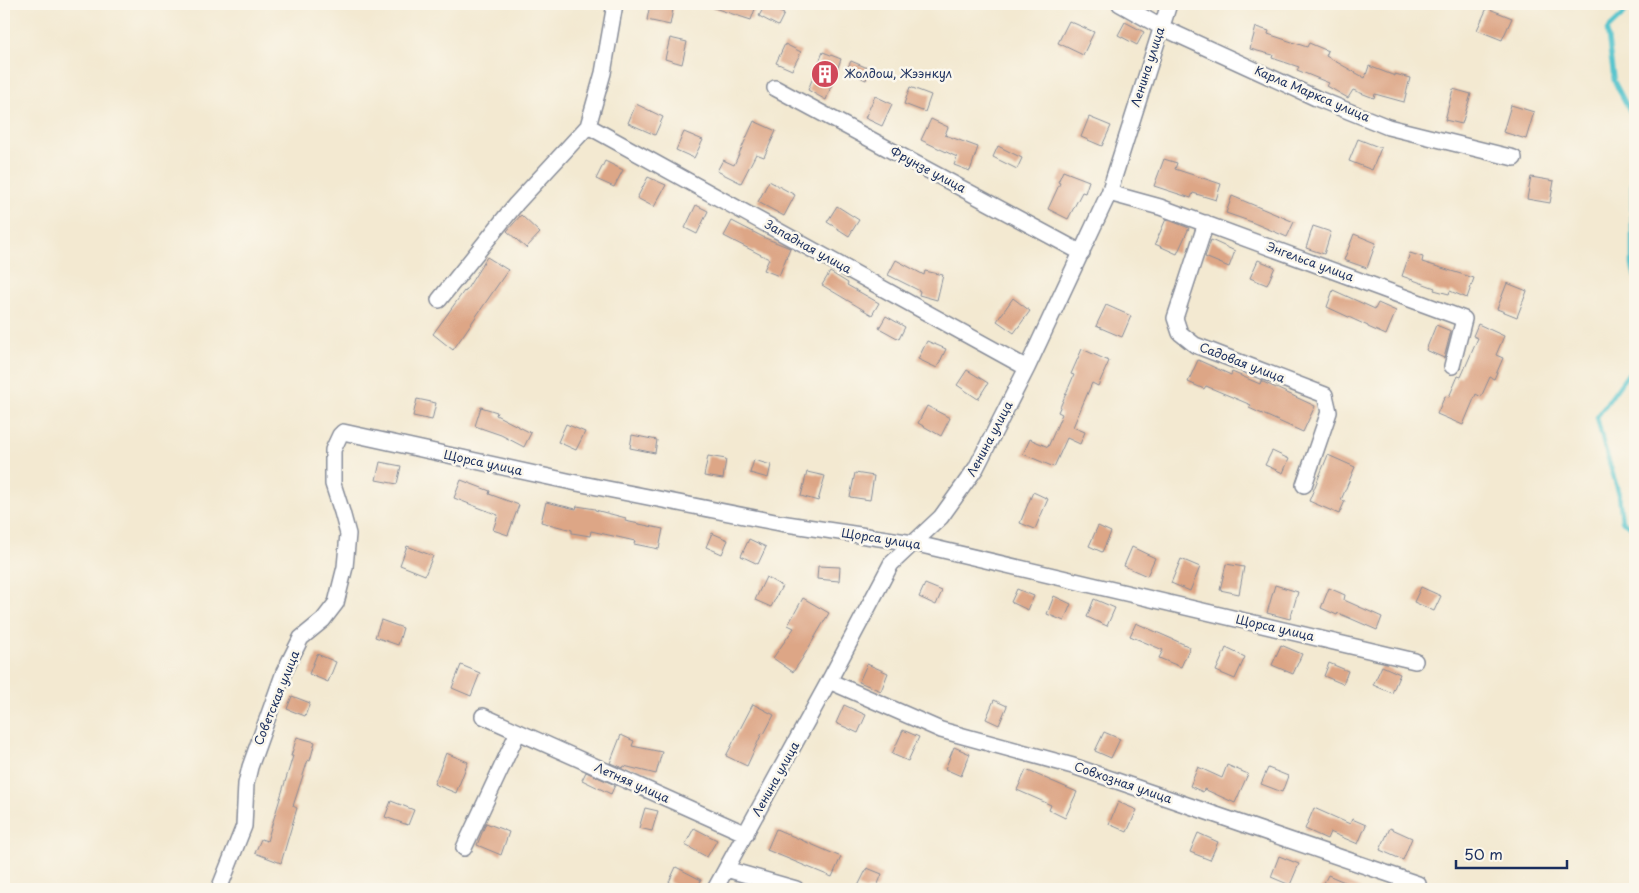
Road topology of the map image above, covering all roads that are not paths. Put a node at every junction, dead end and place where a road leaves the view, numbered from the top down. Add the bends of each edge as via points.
1 (615, 4) edge
2 (1120, 4) edge
3 (1169, 4) edge
4 (1161, 27) junction
5 (775, 88) dead end
6 (588, 126) junction
7 (1514, 158) dead end
8 (1109, 192) junction
9 (1206, 223) junction
10 (1082, 253) junction
11 (439, 300) dead end
12 (1452, 366) dead end
13 (1027, 368) junction
14 (343, 432) joint
15 (1304, 485) dead end
16 (913, 543) junction
17 (1415, 661) dead end
18 (829, 681) junction
19 (483, 716) dead end
20 (518, 732) junction
21 (746, 834) junction
22 (464, 848) dead end
23 (726, 869) junction
24 (1418, 884) dead end
25 (219, 889) edge
26 (714, 889) edge
27 (796, 889) edge

1 - 6 street via 604,73
2 - 4 street, Карла Маркса улица
3 - 4 street, Ленина улица
4 - 7 street, Карла Маркса улица via 1316,98 1388,126
4 - 8 street, Ленина улица
5 - 10 street, Фрунзе улица
6 - 11 street via 516,204
6 - 13 street, Западная улица
8 - 9 street, Энгельса улица
8 - 10 street, Ленина улица
9 - 12 street, Энгельса улица via 1464,319
9 - 15 street, Садовая улица via 1175,318 1180,333 1195,345 1324,395 1329,412
10 - 13 street, Ленина улица
13 - 16 street, Ленина улица via 976,468 941,518
14 - 16 street, Щорса улица via 572,482 752,517
14 - 25 street, Советская улица via 333,450 333,484 348,534 345,567 336,603 323,620 301,638 284,672 250,767 244,826
16 - 17 street, Щорса улица
16 - 18 street, Ленина улица via 891,564
18 - 21 street, Ленина улица
18 - 24 street, Совхозная улица via 941,730 1073,766
19 - 20 street, Летняя улица
20 - 21 street, Летняя улица
20 - 22 street
21 - 23 street, Ленина улица
23 - 26 street, Ленина улица
23 - 27 street

